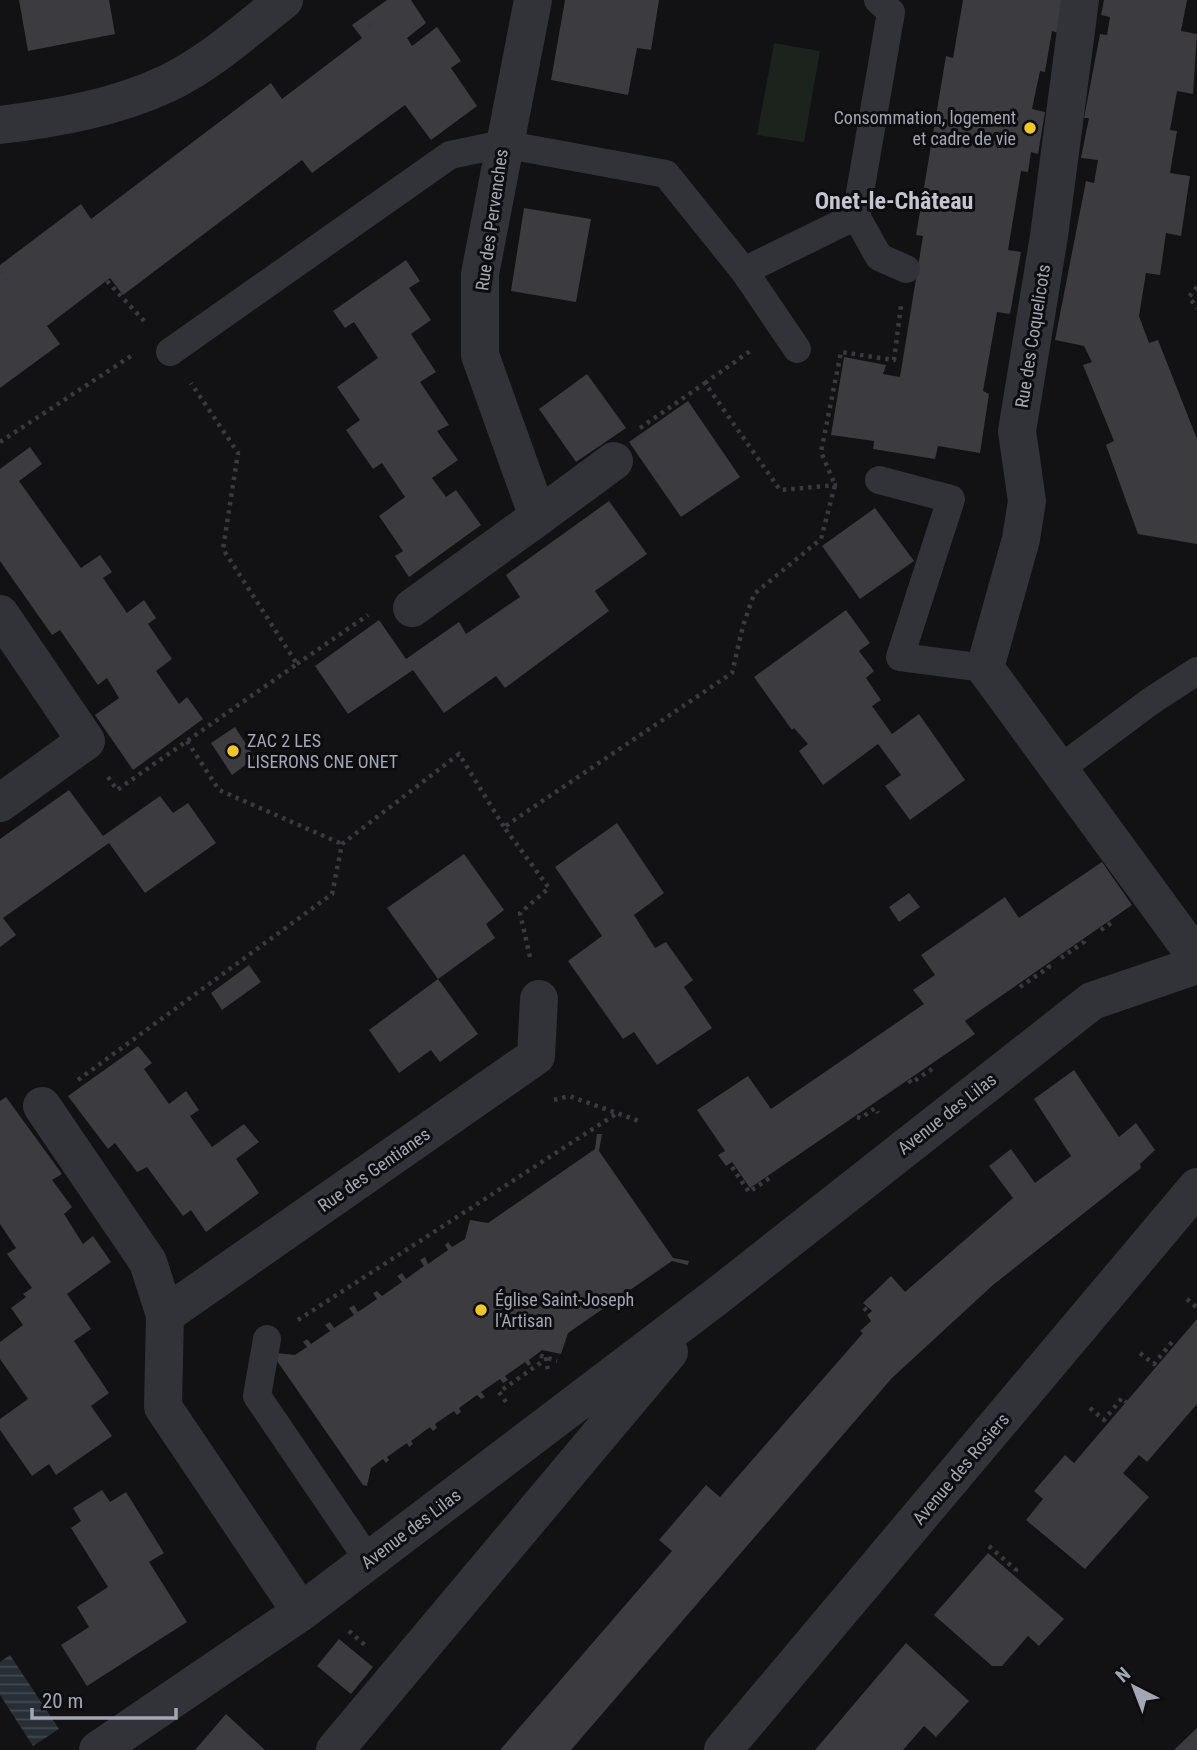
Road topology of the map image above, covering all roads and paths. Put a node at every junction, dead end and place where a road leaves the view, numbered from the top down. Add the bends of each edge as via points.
1 (284, 0) edge
2 (533, 0) edge
3 (878, 0) edge
4 (1080, 0) edge
5 (364, 17) dead end
6 (374, 30) dead end
7 (0, 125) edge
8 (503, 144) junction
9 (856, 216) junction
10 (906, 269) joint
11 (0, 271) edge
12 (744, 271) junction
13 (6, 280) dead end
14 (107, 281) dead end
15 (1197, 287) edge
16 (1197, 308) edge
17 (789, 339) joint
18 (165, 344) junction
19 (705, 383) junction
20 (0, 442) edge
21 (614, 461) joint
22 (661, 480) dead end
23 (879, 481) joint
24 (835, 485) junction
25 (671, 497) dead end
26 (538, 517) junction
27 (412, 608) joint
28 (0, 614) edge
29 (297, 664) junction
30 (985, 668) junction
31 (1197, 671) edge
32 (86, 741) junction
33 (187, 741) junction
34 (1061, 768) junction
35 (0, 803) edge
36 (504, 827) junction
37 (342, 844) junction
38 (520, 913) dead end
39 (1110, 924) dead end
40 (1101, 930) dead end
41 (1085, 938) dead end
42 (1061, 958) dead end
43 (1197, 958) edge
44 (1047, 964) dead end
45 (1197, 965) edge
46 (1020, 987) dead end
47 (539, 999) dead end
48 (928, 1069) dead end
49 (909, 1080) dead end
50 (547, 1101) dead end
51 (42, 1107) joint
52 (877, 1111) dead end
53 (619, 1112) junction
54 (857, 1117) dead end
55 (639, 1121) dead end
56 (732, 1167) dead end
57 (771, 1177) dead end
58 (1197, 1187) edge
59 (716, 1297) junction
60 (1187, 1299) dead end
61 (864, 1308) dead end
62 (1197, 1308) edge
63 (869, 1313) dead end
64 (165, 1315) junction
65 (267, 1339) joint
66 (1175, 1345) dead end
67 (531, 1353) dead end
68 (1140, 1353) dead end
69 (548, 1359) junction
70 (545, 1367) dead end
71 (533, 1369) dead end
72 (1126, 1402) dead end
73 (1090, 1408) dead end
74 (989, 1546) dead end
75 (369, 1561) junction
76 (1013, 1575) dead end
77 (306, 1608) junction
78 (397, 1675) junction
79 (98, 1750) edge
80 (335, 1750) edge
81 (723, 1750) edge

1 - 7 street via 167,84 110,104
2 - 8 street, Rue des Pervenches
3 - 9 lane via 891,12
4 - 30 street, Rue des Coquelicots via 1017,431 1027,501
5 - 6 path
8 - 12 lane via 666,174
8 - 18 lane via 450,155
8 - 26 street, Rue des Pervenches via 480,274 480,355
9 - 10 lane via 879,257
9 - 12 lane
10 - 24 path via 894,360 841,352 821,452
11 - 13 path
12 - 17 lane
14 - 18 path
15 - 16 path via 1189,297
17 - 19 path
18 - 20 path
18 - 29 path via 238,453 223,549
19 - 21 path via 631,435
19 - 24 path via 779,490
21 - 26 street
22 - 25 path
23 - 24 path
23 - 30 lane via 951,499 900,657
24 - 36 path via 821,539 754,594 732,673
26 - 27 street
27 - 29 path via 373,612
28 - 32 street
29 - 33 path
30 - 34 street
31 - 34 lane
32 - 33 path via 117,790
32 - 35 street
33 - 37 path via 219,790
34 - 43 street
36 - 37 path via 459,754
36 - 38 path via 549,888
37 - 51 path via 332,894
39 - 40 path
41 - 42 path
44 - 46 path
45 - 59 street, Avenue des Lilas via 1092,1000
47 - 64 street, Rue des Gentianes via 536,1056
48 - 49 path via 911,1083
50 - 53 path via 569,1096
51 - 64 street via 148,1262
52 - 54 path
53 - 55 path
53 - 65 path
56 - 57 path via 749,1192
58 - 81 street, Avenue des Rosiers
59 - 75 street, Avenue des Lilas
59 - 78 street, Avenue des Lilas
60 - 62 path
61 - 63 path
64 - 77 street via 163,1407
65 - 75 lane via 257,1395
66 - 68 path via 1172,1342 1154,1364
67 - 69 path
69 - 70 path
69 - 71 path
72 - 73 path via 1122,1398 1104,1420
74 - 76 path via 1016,1570
75 - 77 street, Avenue des Lilas
77 - 78 path via 340,1622
77 - 79 street, Avenue des Lilas
78 - 80 street, Avenue des Lilas

